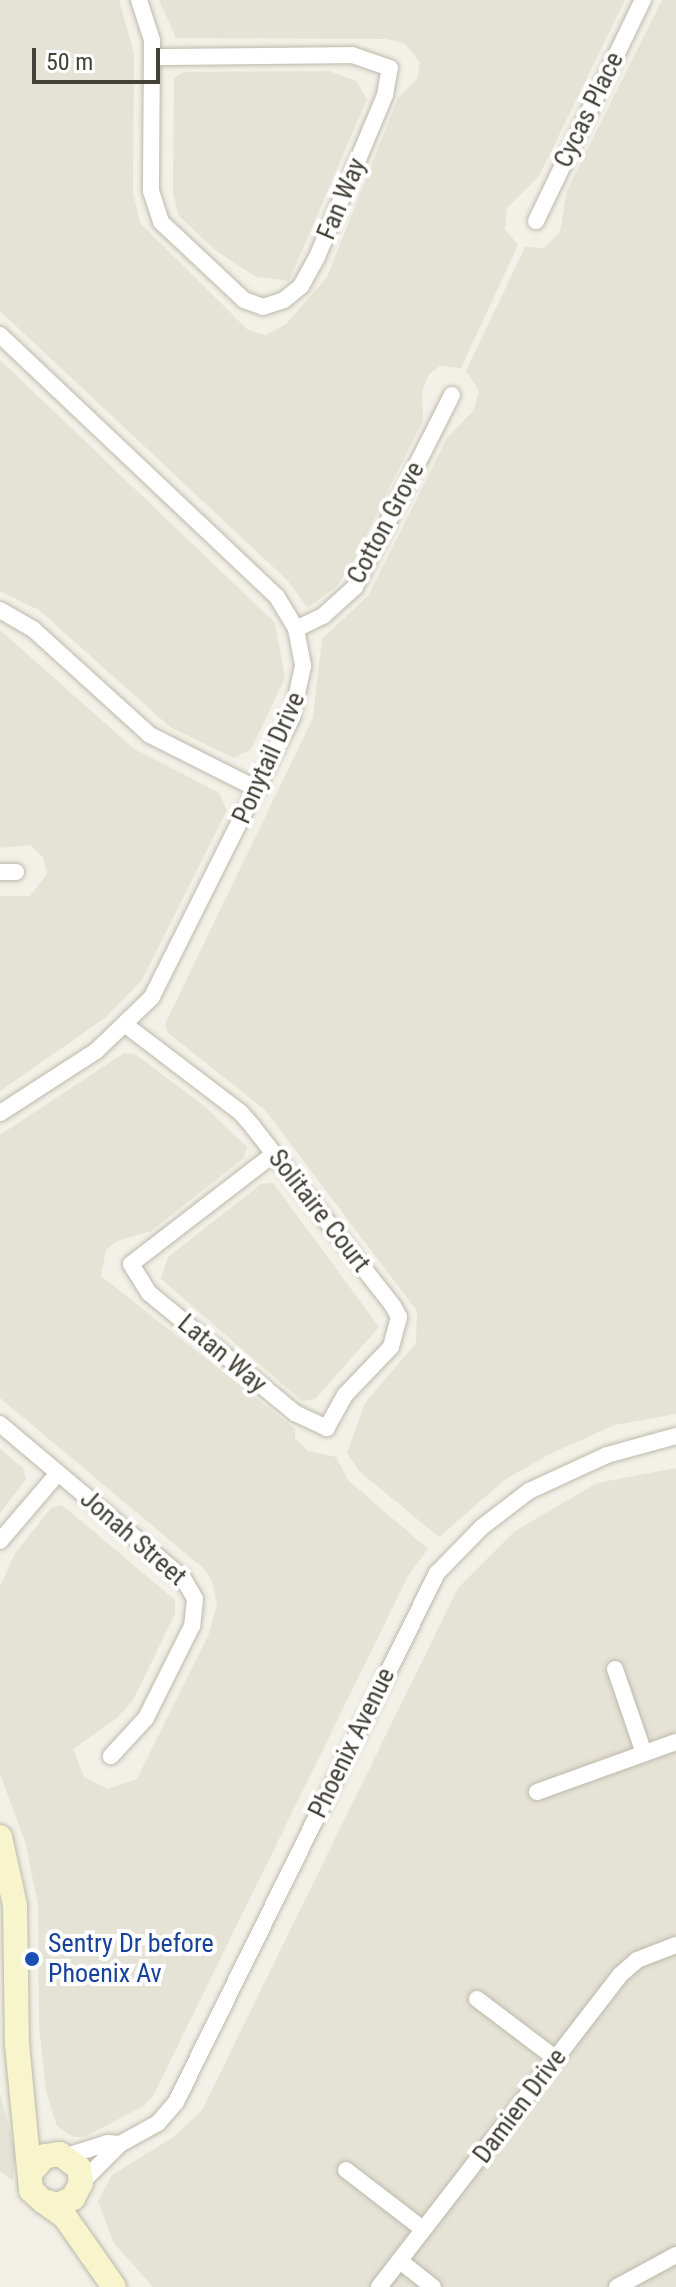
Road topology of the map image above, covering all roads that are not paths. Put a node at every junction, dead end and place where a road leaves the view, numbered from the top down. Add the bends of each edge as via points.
1 (139, 0) edge
2 (643, 0) edge
3 (152, 57) junction
4 (536, 221) dead end
5 (0, 335) edge
6 (452, 395) dead end
7 (0, 610) edge
8 (296, 629) junction
9 (257, 789) junction
10 (127, 1026) junction
11 (0, 1113) edge
12 (274, 1154) junction
13 (0, 1424) edge
14 (327, 1428) joint
15 (676, 1436) edge
16 (58, 1473) junction
17 (0, 1541) edge
18 (615, 1669) dead end
19 (676, 1742) edge
20 (644, 1753) junction
21 (111, 1756) dead end
22 (537, 1792) dead end
23 (0, 1837) edge
24 (676, 1945) edge
25 (477, 1999) dead end
26 (555, 2058) junction
27 (23, 2095) junction
28 (120, 2144) junction
29 (63, 2155) junction
30 (346, 2170) dead end
31 (30, 2173) junction
32 (80, 2187) junction
33 (43, 2201) junction
34 (423, 2229) junction
35 (676, 2255) edge
36 (400, 2261) junction
37 (99, 2265) junction
38 (114, 2287) edge
39 (379, 2287) edge
40 (433, 2287) edge
41 (617, 2287) edge

1 - 3 street
2 - 4 street, Cycas Place
3 - 3 street, Fan Way via 154,208 169,234 229,290 263,307 292,295 309,274 385,95 390,68 352,55
5 - 8 street, Ponytail Drive via 277,597
6 - 8 street, Cotton Grove via 355,587 323,616
7 - 9 street via 34,630 150,735
8 - 9 street, Ponytail Drive via 303,666 299,696
9 - 10 street, Ponytail Drive via 170,969
10 - 11 street, Ponytail Drive
10 - 12 street, Solitaire Court via 227,1101
12 - 14 street, Solitaire Court via 399,1317 391,1347 345,1395
12 - 14 street, Latan Way via 131,1264 149,1293 295,1413
13 - 16 street, Jonah Street
15 - 28 street, Phoenix Avenue via 583,1464 529,1491 482,1527 437,1573 181,2094 158,2123
16 - 17 street
16 - 21 street, Jonah Street via 183,1578 195,1599 192,1626 146,1718
18 - 20 street
19 - 20 street
20 - 22 street
23 - 27 street via 16,1916 16,2026
24 - 26 street, Damien Drive via 626,1969
25 - 26 street
26 - 34 street, Damien Drive
27 - 29 street
27 - 31 street
28 - 29 street, Phoenix Avenue
28 - 32 street, Phoenix Avenue
29 - 31 street via 39,2160
29 - 32 street via 79,2168
30 - 34 street
31 - 33 street via 31,2190
32 - 33 street via 58,2205
32 - 37 street
33 - 37 street via 65,2217
34 - 36 street, Damien Drive
35 - 41 street
36 - 39 street, Damien Drive
36 - 40 street
37 - 38 street

